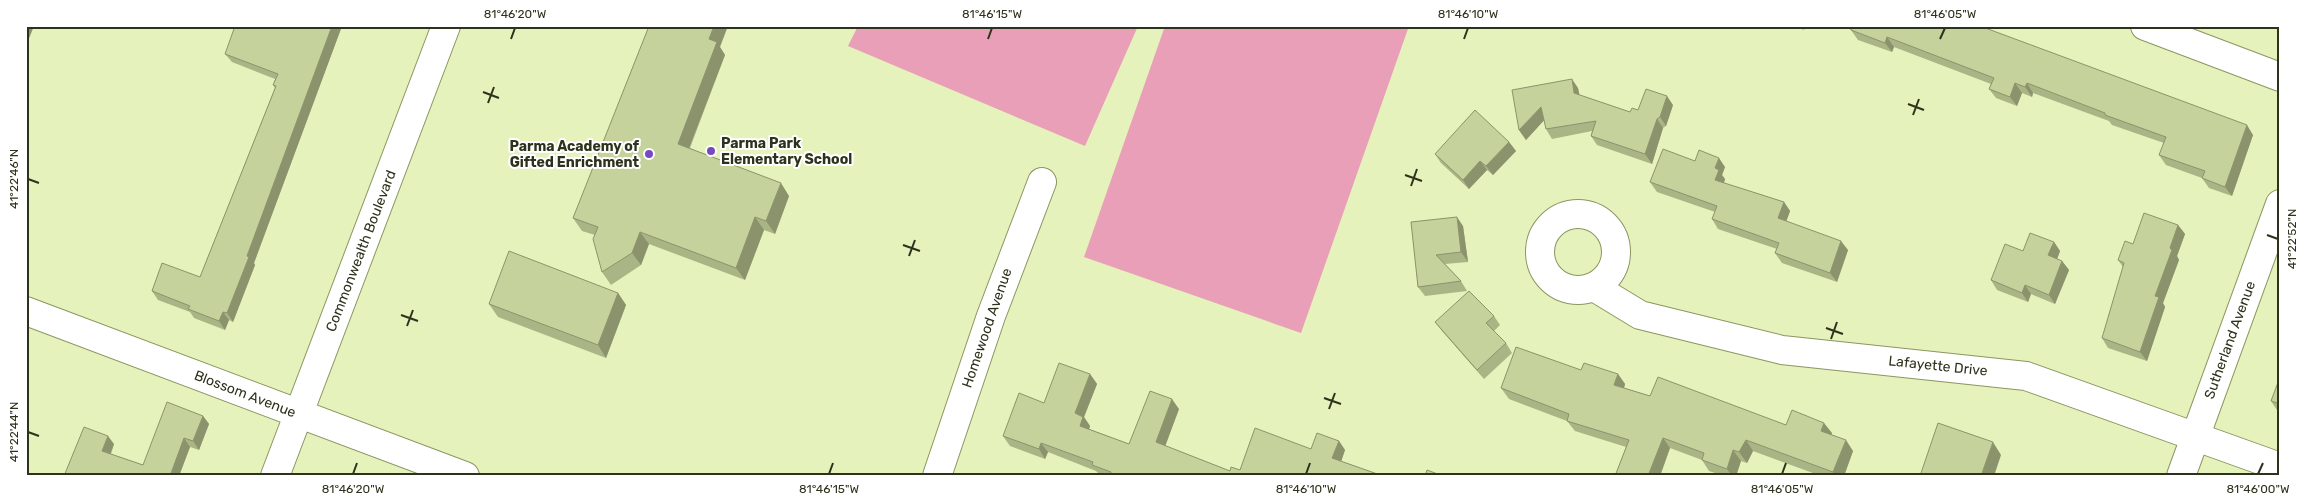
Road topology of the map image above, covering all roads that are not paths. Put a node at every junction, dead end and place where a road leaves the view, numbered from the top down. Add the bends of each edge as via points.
1 (446, 26) edge
2 (2145, 26) edge
3 (2280, 78) edge
4 (1042, 182) dead end
5 (2280, 204) edge
6 (1594, 287) dead end
7 (26, 311) edge
8 (298, 414) junction
9 (2195, 436) junction
10 (2280, 467) edge
11 (275, 476) edge
12 (465, 476) edge
13 (937, 476) edge
14 (2181, 476) edge

1 - 8 street, Commonwealth Boulevard
2 - 3 street
4 - 13 street, Homewood Avenue via 991,316
5 - 9 street, Sutherland Avenue
6 - 9 street, Lafayette Drive via 1640,316 1782,350 2026,376
7 - 8 street, Blossom Avenue
8 - 11 street, Commonwealth Boulevard
8 - 12 street, Blossom Avenue
9 - 10 street, Lafayette Drive
9 - 14 street, Sutherland Avenue

